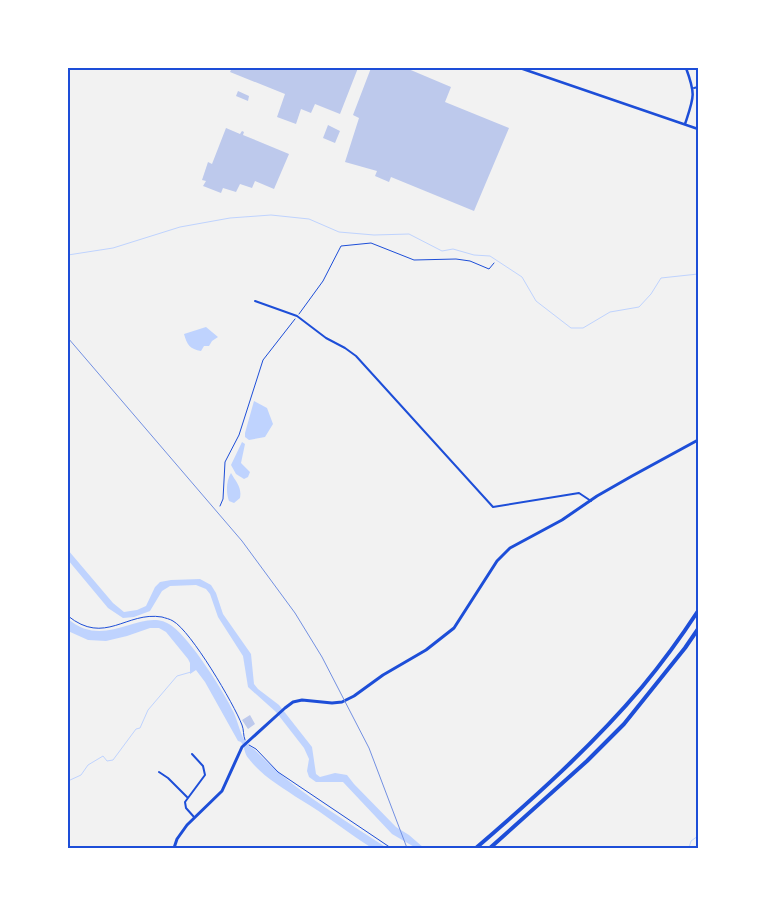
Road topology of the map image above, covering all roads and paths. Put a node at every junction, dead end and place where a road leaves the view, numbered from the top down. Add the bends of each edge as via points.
1 (520, 68) edge
2 (686, 68) edge
3 (694, 88) junction
4 (698, 88) edge
5 (685, 124) junction
6 (698, 129) edge
7 (494, 262) dead end
8 (255, 301) dead end
9 (298, 316) junction
10 (698, 440) edge
11 (590, 500) junction
12 (220, 506) dead end
13 (698, 611) edge
14 (68, 616) edge
15 (698, 629) edge
16 (192, 754) dead end
17 (159, 772) dead end
18 (187, 797) junction
19 (194, 817) junction
20 (174, 848) edge
21 (391, 848) edge
22 (476, 848) edge
23 (490, 848) edge

1 - 5 street
2 - 3 street
3 - 4 street
3 - 5 street
5 - 6 street
7 - 9 path via 489,269 456,258 414,260 370,242 341,246 323,281
8 - 9 street
9 - 11 street via 356,356 493,507 579,493
9 - 12 path via 263,360 239,435 225,462
10 - 11 main road
11 - 19 main road via 505,552 496,561 458,623 445,637 342,702 302,700 293,702 275,716 244,745 222,791
13 - 22 highway via 642,687 563,770
14 - 21 path via 98,629 144,618 161,617 174,621 212,670 242,724 248,744 278,772
15 - 23 highway via 624,724
16 - 18 street via 205,775
17 - 18 street
18 - 19 street via 186,808
19 - 20 main road via 180,834

